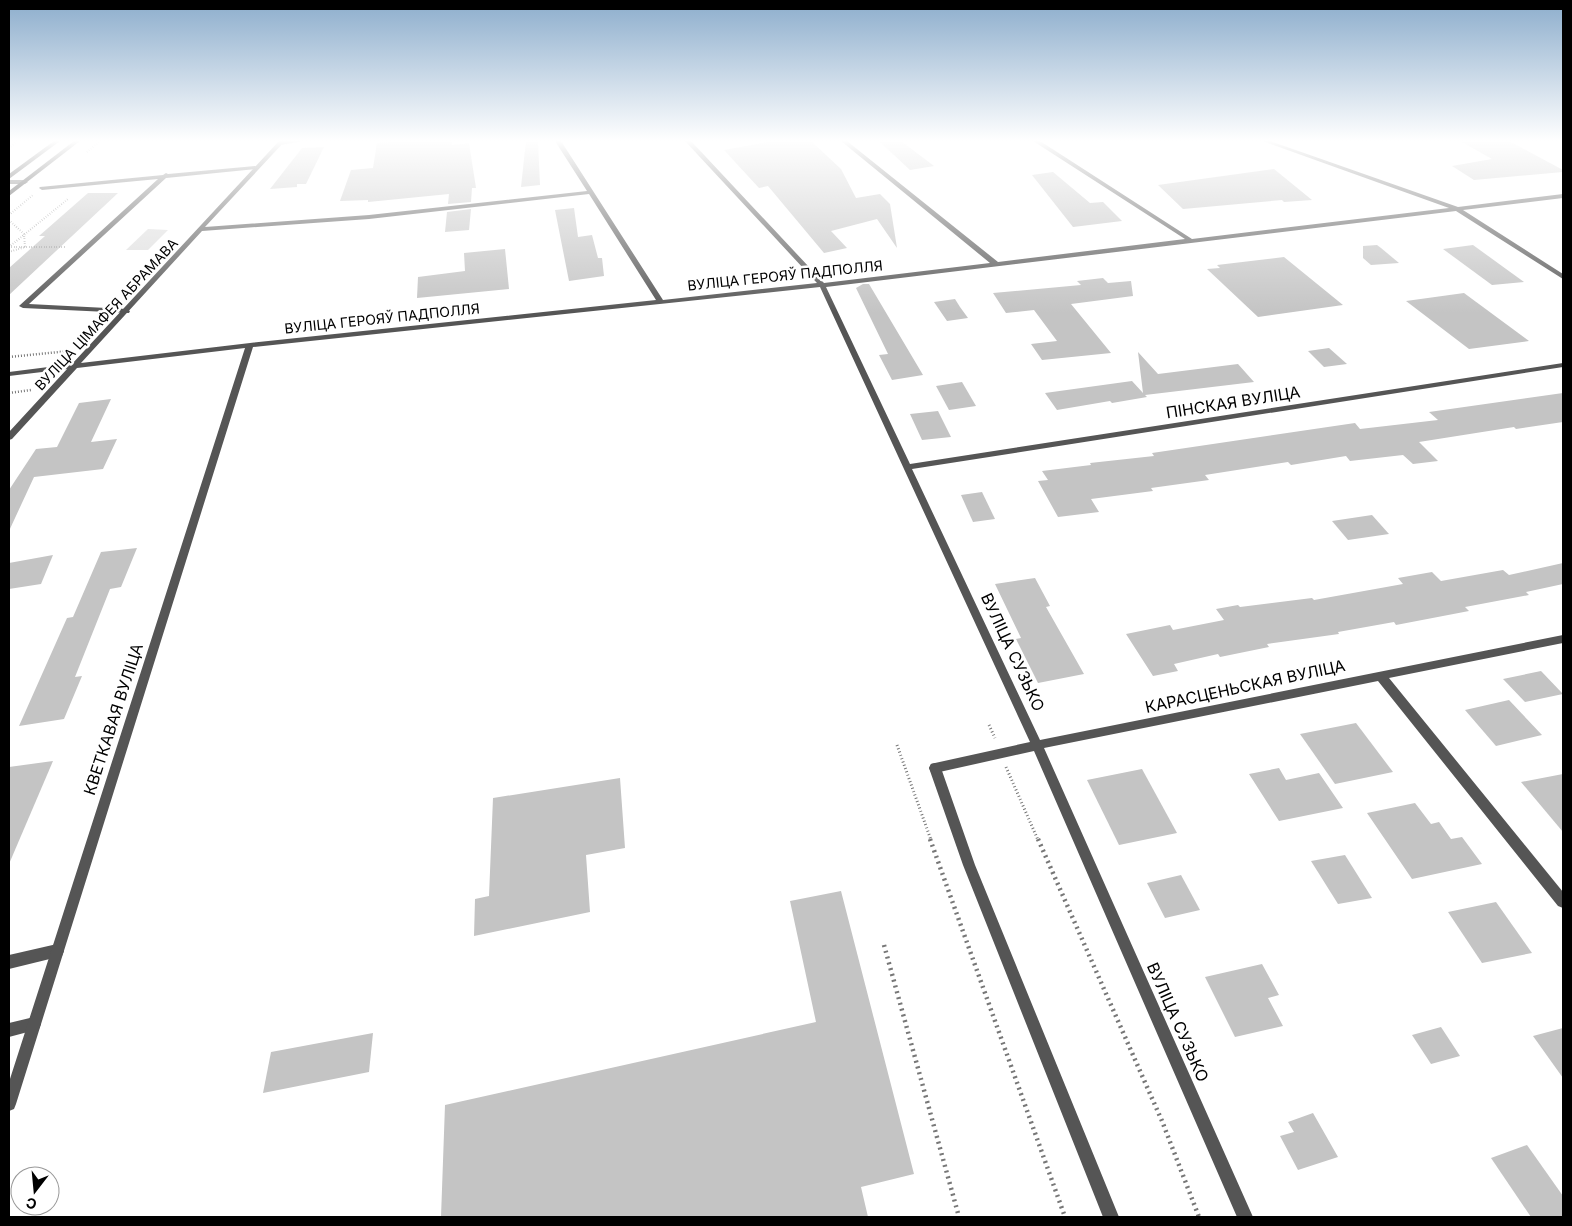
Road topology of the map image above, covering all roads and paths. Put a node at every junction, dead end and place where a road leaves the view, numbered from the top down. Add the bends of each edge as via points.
1 (69, 198) edge
2 (141, 198) edge
3 (229, 198) edge
4 (536, 198) edge
5 (595, 198) edge
6 (741, 198) edge
7 (915, 198) edge
8 (1125, 198) edge
9 (1425, 198) edge
10 (1546, 198) edge
11 (1458, 210) junction
12 (9, 220) edge
13 (202, 229) junction
14 (24, 234) junction
15 (1190, 240) junction
16 (9, 247) edge
17 (25, 247) junction
18 (86, 248) junction
19 (9, 252) edge
20 (996, 264) junction
21 (1563, 277) edge
22 (822, 285) junction
23 (660, 302) junction
24 (126, 310) junction
25 (250, 345) junction
26 (92, 348) junction
27 (9, 357) edge
28 (1563, 366) edge
29 (74, 367) junction
30 (9, 374) edge
31 (9, 437) edge
32 (907, 467) junction
33 (1563, 639) edge
34 (1380, 675) junction
35 (989, 725) dead end
36 (897, 745) dead end
37 (1037, 745) junction
38 (1000, 753) junction
39 (1563, 902) edge
40 (884, 945) dead end
41 (57, 951) junction
42 (9, 962) edge
43 (34, 1024) junction
44 (9, 1030) edge
45 (9, 1104) edge
46 (960, 1217) edge
47 (1064, 1217) edge
48 (1111, 1217) edge
49 (1199, 1217) edge
50 (1245, 1217) edge

1 - 14 path
2 - 18 street
3 - 13 street, ВУЛІЦА ЦІМАФЕЯ АБРАМАВА
4 - 13 street via 369,217
5 - 23 street
6 - 22 street, ВУЛІЦА СУЗЬКО
7 - 20 street
8 - 15 street
9 - 11 street
10 - 11 street, ВУЛІЦА ГЕРОЯЎ ПАДПОЛЛЯ
11 - 15 street, ВУЛІЦА ГЕРОЯЎ ПАДПОЛЛЯ
11 - 21 street
12 - 14 path
13 - 24 street, ВУЛІЦА ЦІМАФЕЯ АБРАМАВА
14 - 16 path
14 - 17 path
15 - 20 street, ВУЛІЦА ГЕРОЯЎ ПАДПОЛЛЯ
16 - 17 path
17 - 18 path
17 - 19 path
18 - 24 street via 23,306
20 - 22 street, ВУЛІЦА ГЕРОЯЎ ПАДПОЛЛЯ
22 - 23 street, ВУЛІЦА ГЕРОЯЎ ПАДПОЛЛЯ
22 - 32 street, ВУЛІЦА СУЗЬКО
23 - 25 street, ВУЛІЦА ГЕРОЯЎ ПАДПОЛЛЯ
24 - 26 street, ВУЛІЦА ЦІМАФЕЯ АБРАМАВА
25 - 29 street, ВУЛІЦА ГЕРОЯЎ ПАДПОЛЛЯ
25 - 41 street, КВЕТКАВАЯ ВУЛІЦА
26 - 27 path
26 - 29 street, ВУЛІЦА ЦІМАФЕЯ АБРАМАВА
28 - 32 street, ПІНСКАЯ ВУЛІЦА
29 - 30 street, ВУЛІЦА ГЕРОЯЎ ПАДПОЛЛЯ
29 - 31 street, ВУЛІЦА ЦІМАФЕЯ АБРАМАВА
32 - 37 street, ВУЛІЦА СУЗЬКО
33 - 34 street, КАРАСЦЕНЬСКАЯ ВУЛІЦА
34 - 37 street, КАРАСЦЕНЬСКАЯ ВУЛІЦА
34 - 39 street
35 - 38 path
36 - 47 path
37 - 38 street, КАРАСЦЕНЬСКАЯ ВУЛІЦА
37 - 50 street, ВУЛІЦА СУЗЬКО
38 - 48 street, КАРАСЦЕНЬСКАЯ ВУЛІЦА via 935,768 969,865
38 - 49 path via 1162,1121
40 - 46 path
41 - 42 street
41 - 43 street, КВЕТКАВАЯ ВУЛІЦА
43 - 44 street
43 - 45 street, КВЕТКАВАЯ ВУЛІЦА

